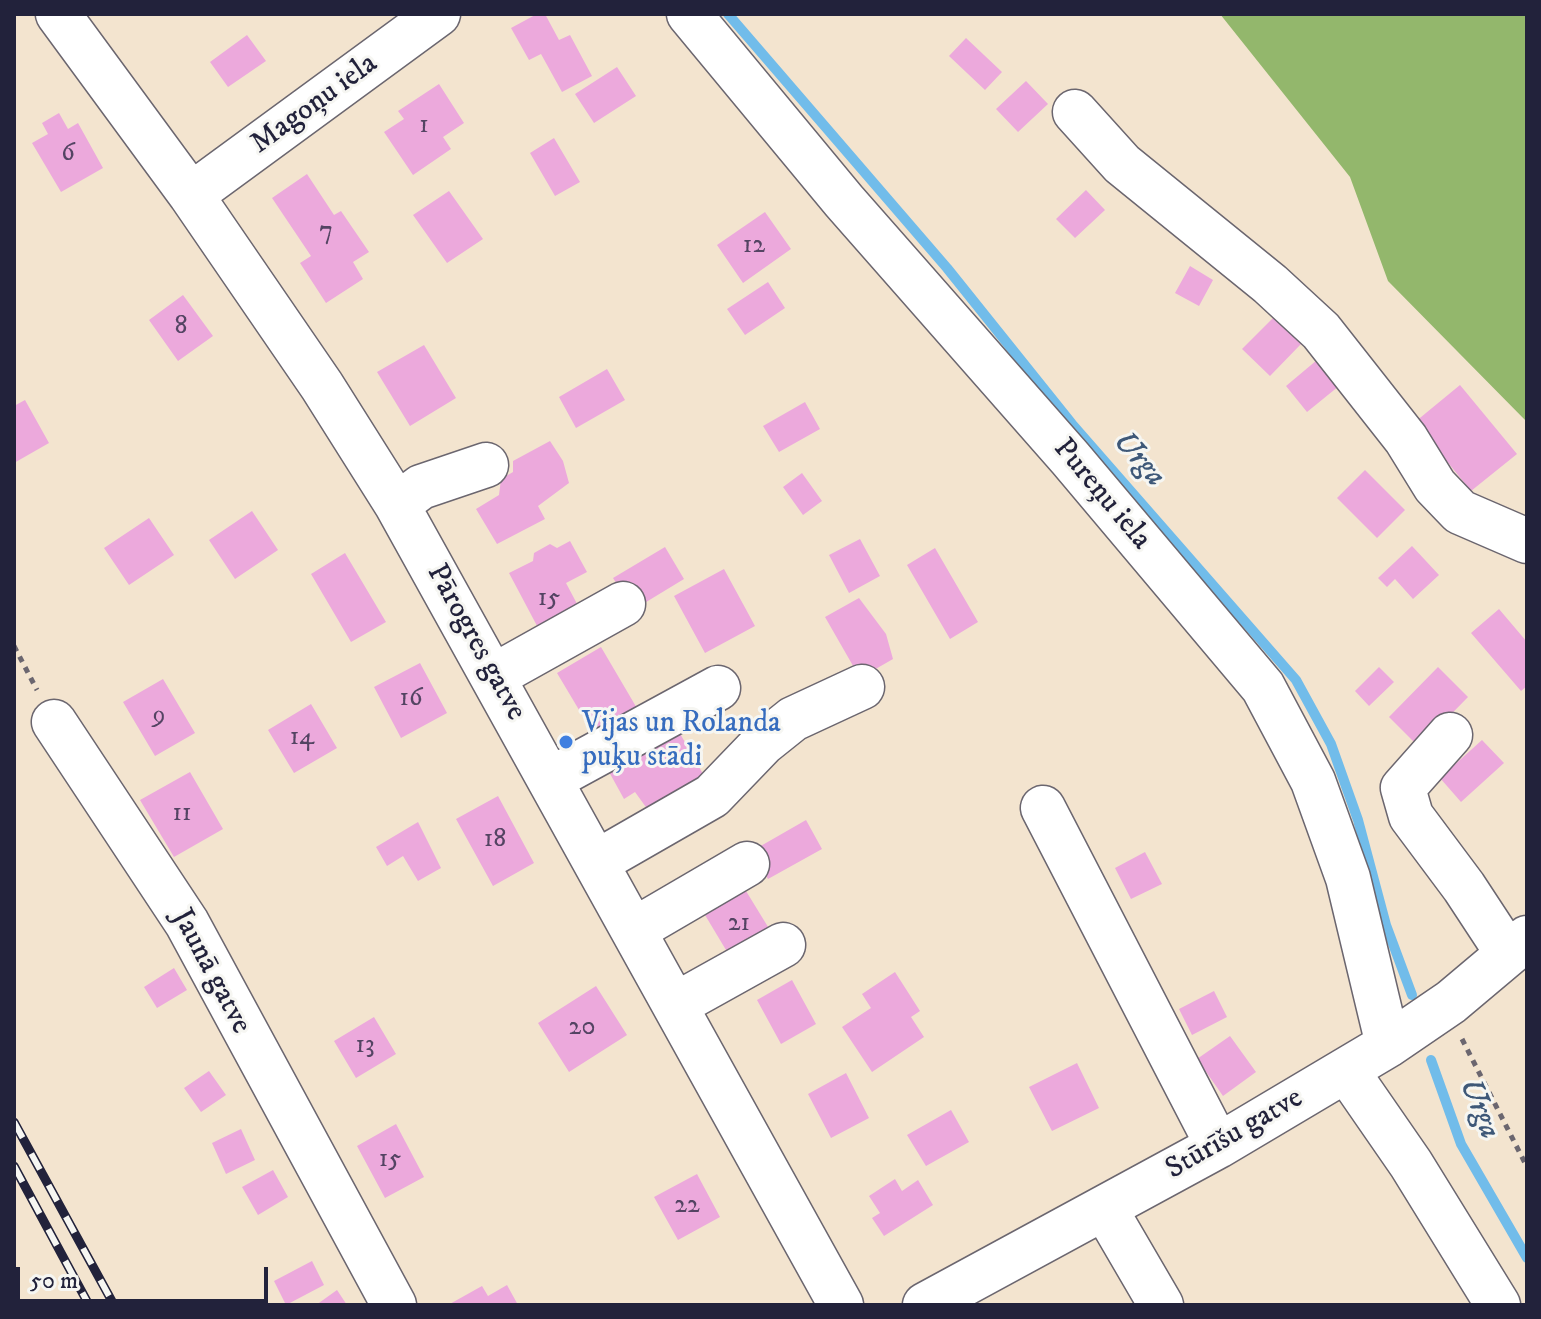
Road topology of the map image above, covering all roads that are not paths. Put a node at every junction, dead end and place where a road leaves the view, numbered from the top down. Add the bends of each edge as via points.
1 (58, 14) edge
2 (438, 14) edge
3 (689, 14) edge
4 (1075, 112) dead end
5 (191, 195) junction
6 (486, 465) dead end
7 (397, 505) junction
8 (1527, 541) edge
9 (623, 604) dead end
10 (494, 676) junction
11 (862, 687) dead end
12 (718, 688) dead end
13 (54, 722) road end
14 (1450, 735) dead end
15 (551, 779) junction
16 (1043, 808) dead end
17 (597, 862) junction
18 (747, 864) dead end
19 (634, 930) junction
20 (783, 945) dead end
21 (1517, 946) edge
22 (677, 1004) junction
23 (1388, 1045) junction
24 (1346, 1070) junction
25 (1218, 1146) junction
26 (1105, 1209) junction
27 (394, 1305) edge
28 (841, 1305) edge
29 (925, 1305) edge
30 (1161, 1305) edge
31 (1498, 1305) edge

1 - 5 street, Pārogres gatve
2 - 5 street, Magoņu iela
3 - 23 street, Pureņu iela via 1263,687 1313,781 1348,878
4 - 8 street via 1122,164 1321,331 1460,512
5 - 7 street, Pārogres gatve
6 - 7 street via 421,487
7 - 10 street, Pārogres gatve
9 - 10 street
10 - 15 street, Pārogres gatve
11 - 17 street via 793,719 712,796
12 - 15 street
13 - 27 street, Jaunā gatve via 187,923
14 - 21 street via 1403,788 1411,816
15 - 17 street, Pārogres gatve
16 - 25 street
17 - 19 street, Pārogres gatve
18 - 19 street
19 - 22 street, Pārogres gatve
20 - 22 street
21 - 23 street, Stūrīšu gatve via 1451,1002
22 - 28 street, Pārogres gatve
23 - 24 street, Stūrīšu gatve
24 - 25 street, Stūrīšu gatve
24 - 31 street
25 - 26 street, Stūrīšu gatve
26 - 29 street, Stūrīšu gatve
26 - 30 street

